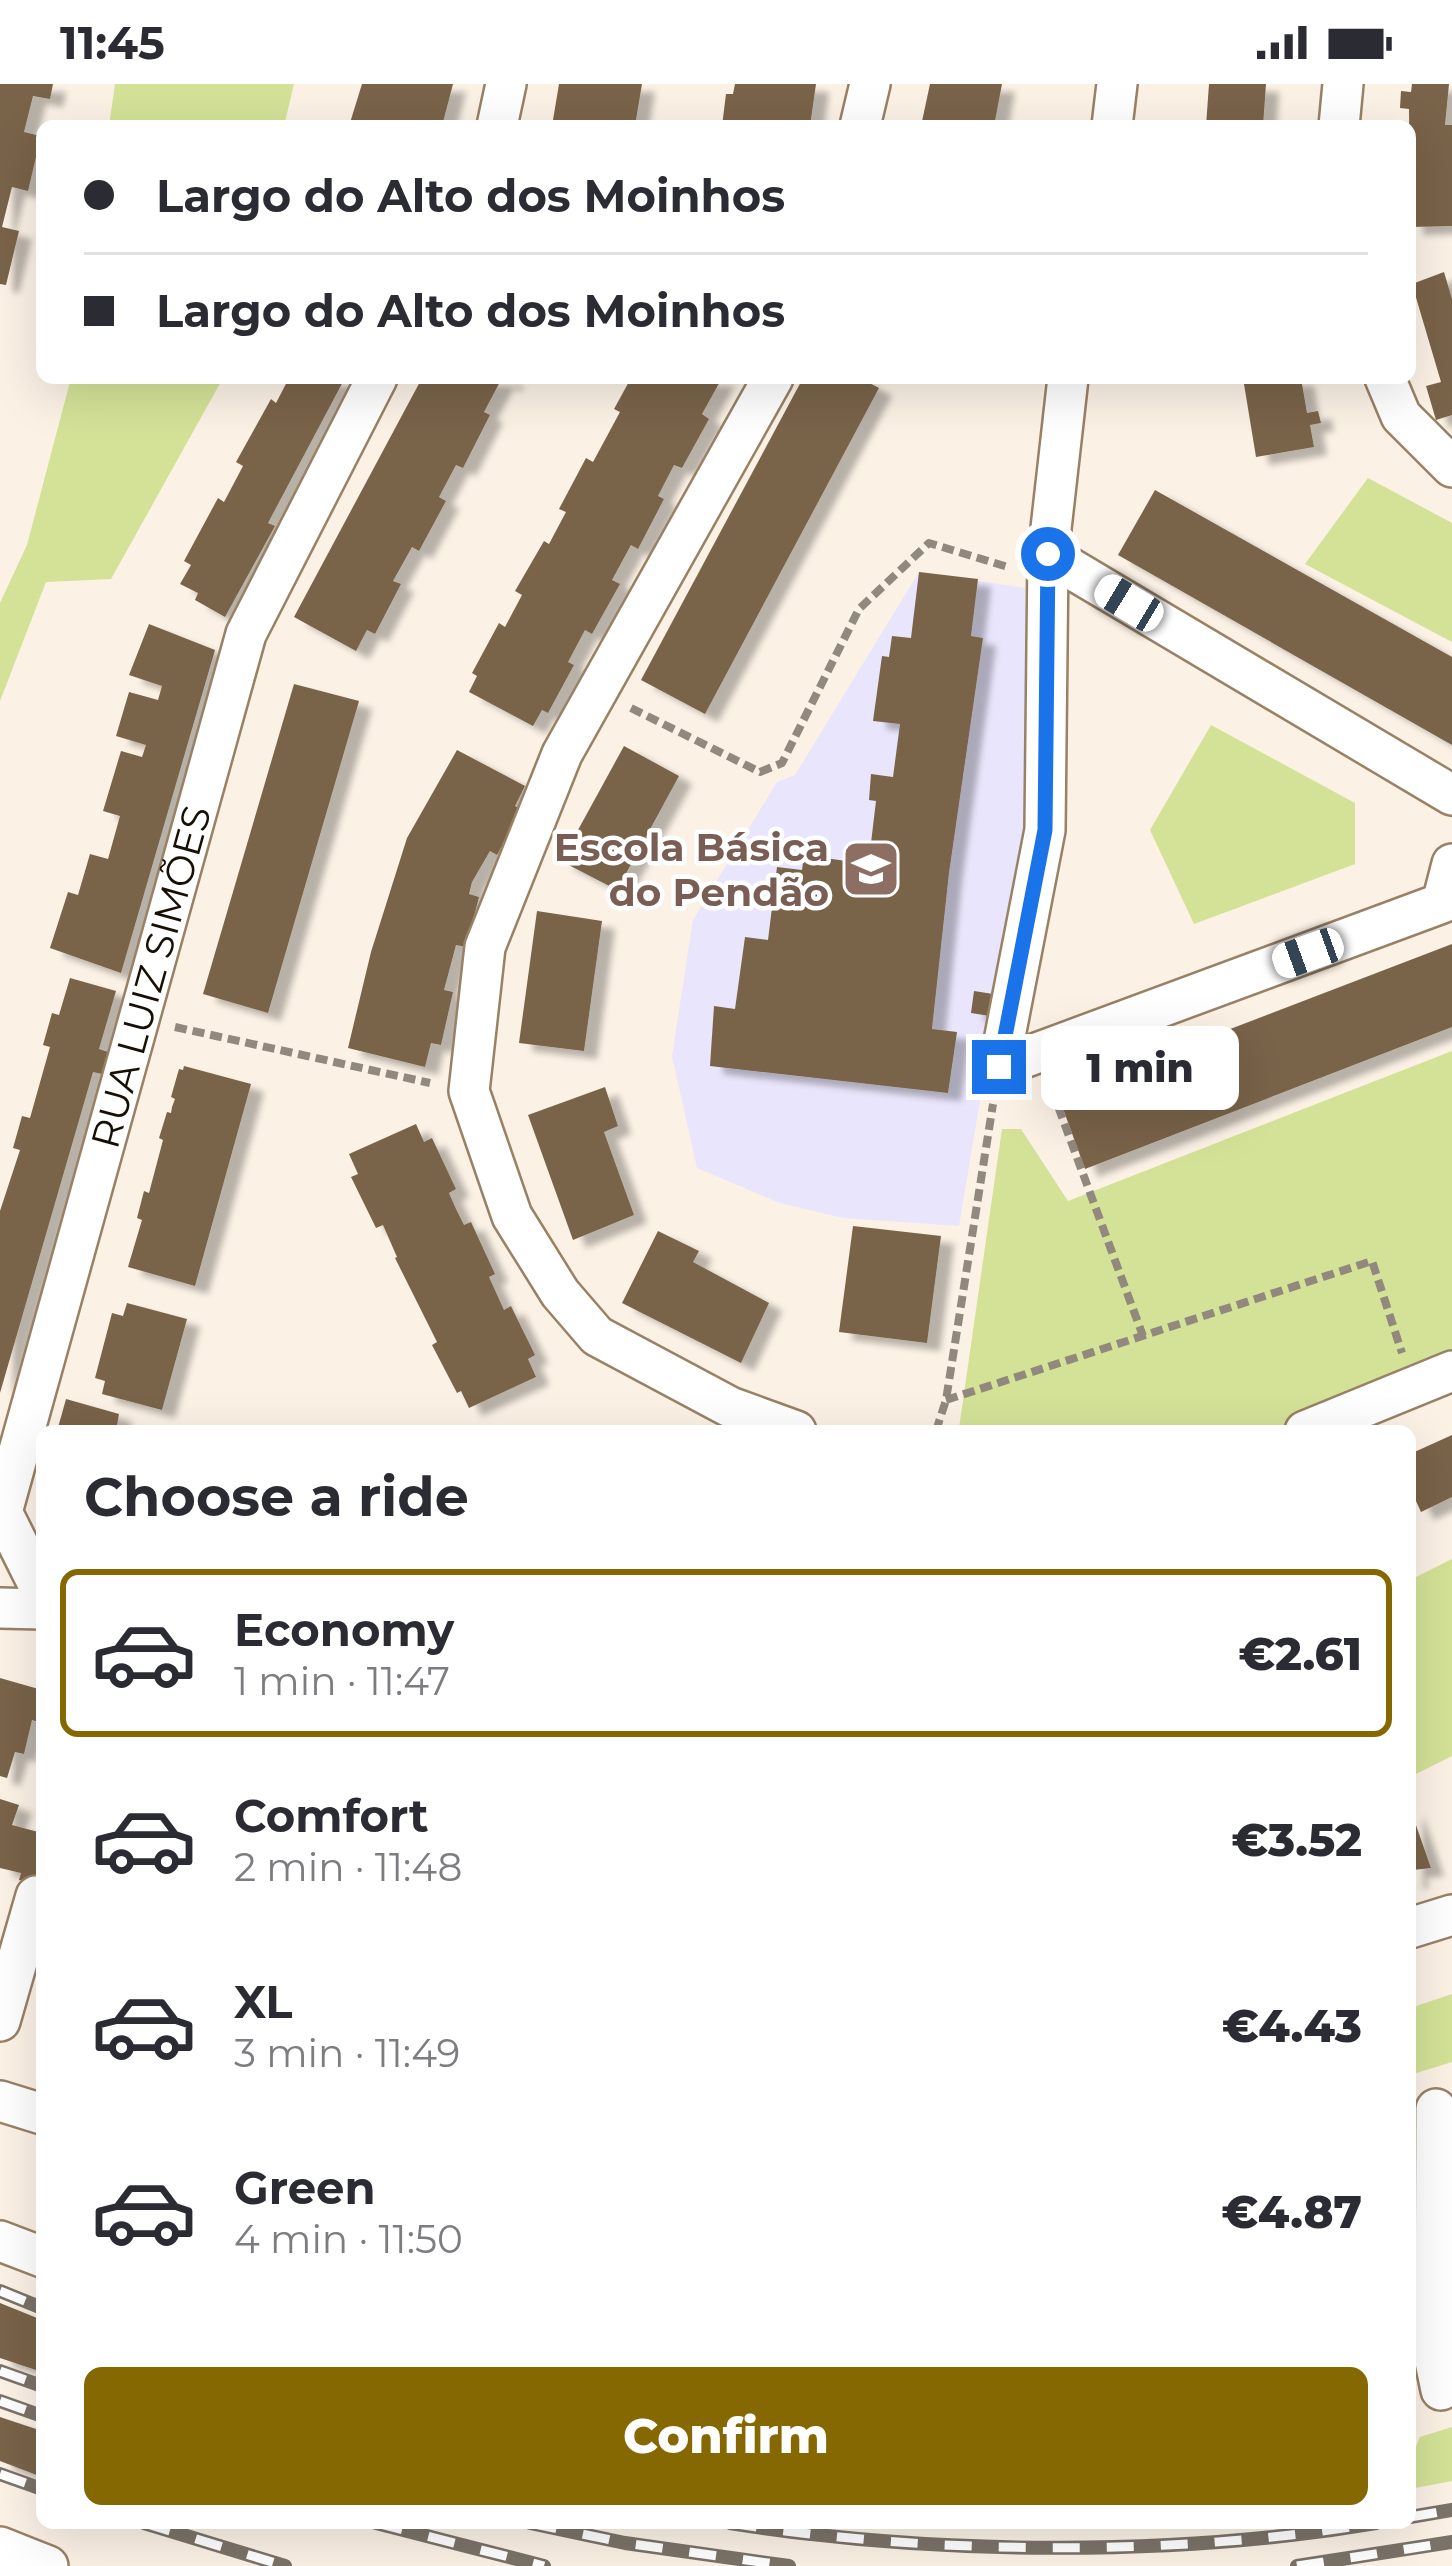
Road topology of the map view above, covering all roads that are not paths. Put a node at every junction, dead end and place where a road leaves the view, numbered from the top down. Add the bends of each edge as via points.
1 (506, 84) edge
2 (870, 84) edge
3 (1117, 84) edge
4 (1343, 84) edge
5 (498, 120) edge
6 (861, 120) edge
7 (1113, 120) edge
8 (1340, 120) edge
9 (374, 384) edge
10 (769, 384) edge
11 (1067, 384) edge
12 (1388, 384) edge
13 (1452, 466) edge
14 (1048, 567) junction
15 (1452, 795) edge
16 (1452, 864) edge
17 (1452, 1371) edge
18 (780, 1425) edge
19 (1319, 1425) edge
20 (36, 1580) edge
21 (0, 1608) edge
22 (36, 1609) edge
23 (36, 1896) dead end
24 (1452, 1915) edge
25 (1416, 1926) edge
26 (0, 2021) edge
27 (0, 2101) edge
28 (1436, 2109) dead end
29 (36, 2112) edge
30 (0, 2241) edge
31 (36, 2255) edge
32 (1434, 2392) edge
33 (0, 2547) edge
34 (48, 2566) edge

1 - 5 street
2 - 6 street
3 - 7 street
4 - 8 street
9 - 20 street, RUA LUIZ SIMÕES via 245,634 2,1512
10 - 18 street via 562,754 485,947 470,1091 512,1216 597,1336
11 - 14 street
12 - 13 street via 1402,416
14 - 15 street
14 - 16 street via 1045,830 999,1067 1442,903
17 - 19 street
21 - 22 street
23 - 26 street
24 - 25 street
27 - 29 street
28 - 32 street
30 - 31 street
33 - 34 street

